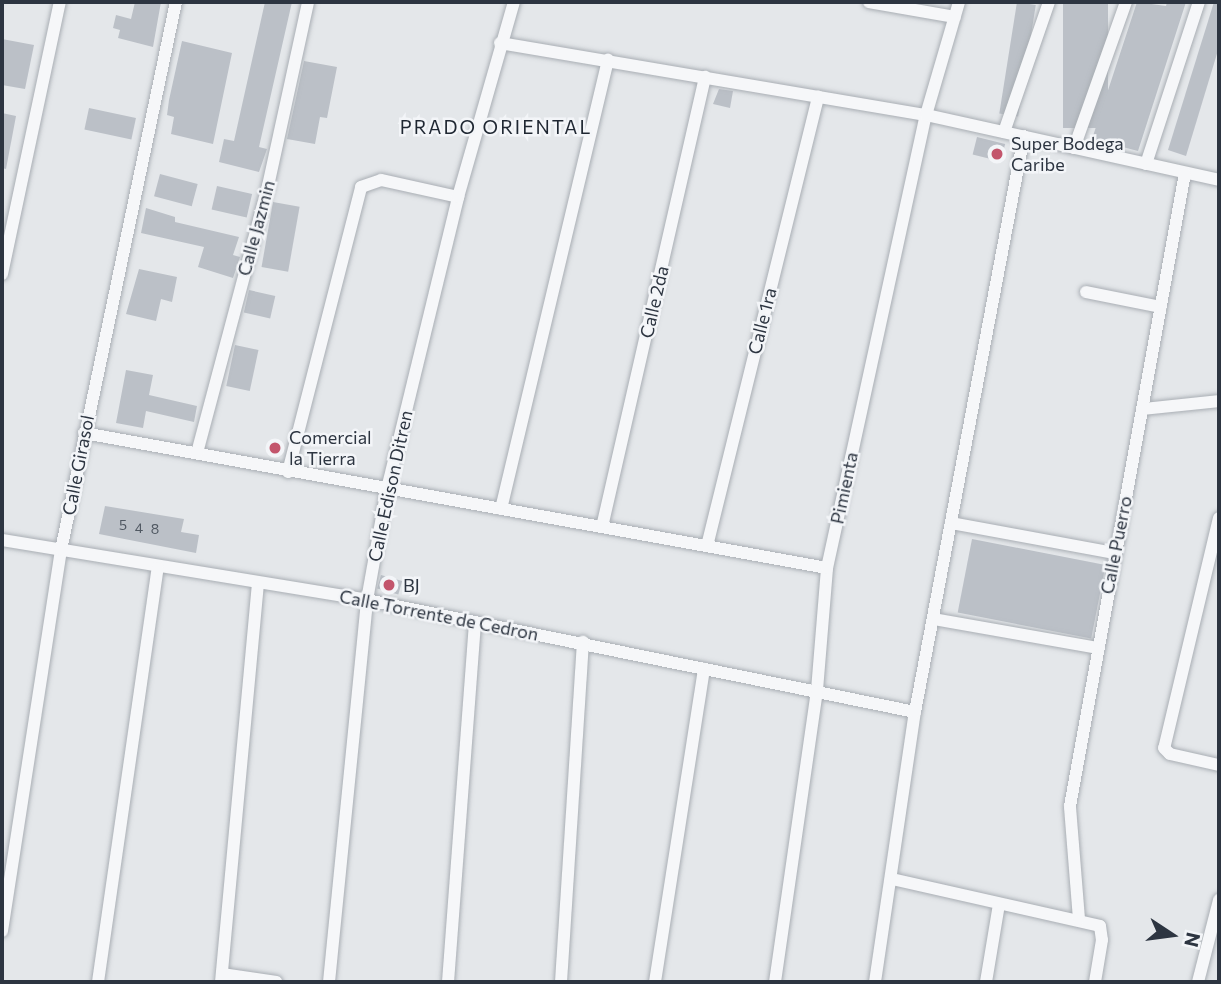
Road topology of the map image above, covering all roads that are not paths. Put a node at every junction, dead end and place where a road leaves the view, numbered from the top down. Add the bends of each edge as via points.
1 (60, 2) edge
2 (176, 2) edge
3 (308, 2) edge
4 (514, 2) edge
5 (869, 2) edge
6 (959, 2) edge
7 (1049, 2) edge
8 (1126, 2) edge
9 (1199, 2) edge
10 (955, 17) junction
11 (499, 43) junction
12 (608, 60) junction
13 (705, 77) junction
14 (818, 96) junction
15 (926, 114) junction
16 (1004, 132) junction
17 (1024, 136) junction
18 (1074, 148) junction
19 (1146, 164) junction
20 (1185, 173) junction
21 (1219, 179) edge
22 (458, 197) junction
23 (2, 274) edge
24 (1086, 292) dead end
25 (1161, 307) junction
26 (1219, 401) edge
27 (1143, 409) junction
28 (84, 433) junction
29 (197, 453) junction
30 (288, 472) junction
31 (387, 489) junction
32 (501, 509) junction
33 (1219, 518) edge
34 (951, 523) junction
35 (602, 527) junction
36 (2, 540) edge
37 (707, 546) junction
38 (61, 550) junction
39 (1114, 553) junction
40 (158, 568) junction
41 (827, 568) junction
42 (258, 584) junction
43 (367, 600) junction
44 (933, 619) junction
45 (475, 622) junction
46 (583, 642) junction
47 (1098, 648) junction
48 (704, 669) junction
49 (817, 690) junction
50 (915, 712) junction
51 (1219, 765) edge
52 (892, 879) junction
53 (1219, 900) edge
54 (999, 904) junction
55 (1079, 919) junction
56 (2, 931) edge
57 (221, 978) edge
58 (98, 982) edge
59 (276, 982) edge
60 (329, 982) edge
61 (448, 982) edge
62 (561, 982) edge
63 (655, 982) edge
64 (775, 982) edge
65 (875, 982) edge
66 (986, 982) edge
67 (1095, 982) edge
68 (1198, 982) edge

1 - 23 street
2 - 28 street, Calle Girasol
3 - 29 street, Calle Jazmin via 268,186
4 - 11 street, Calle Edison Ditren
5 - 10 street
6 - 10 street, Pimienta
7 - 16 street
8 - 18 street
9 - 19 street
10 - 15 street, Pimienta
11 - 12 street
11 - 22 street, Calle Edison Ditren
12 - 13 street
12 - 32 street
13 - 14 street
13 - 35 street, Calle 2da
14 - 15 street
14 - 37 street, Calle 1ra
15 - 16 street
15 - 41 street, Pimienta
16 - 17 street
17 - 18 street
17 - 34 street
18 - 19 street
19 - 20 street
20 - 21 street
20 - 25 street, Calle Puerro
22 - 30 street via 381,180 360,187
22 - 31 street, Calle Edison Ditren
24 - 25 street
25 - 27 street, Calle Puerro
26 - 27 street
27 - 39 street, Calle Puerro
28 - 29 street
28 - 38 street, Calle Girasol
29 - 30 street
30 - 31 street
31 - 32 street
31 - 43 street, Calle Edison Ditren
32 - 35 street
33 - 51 street via 1164,748 1170,754
34 - 39 street
34 - 44 street
35 - 37 street
36 - 38 street, Calle Torrente de Cedron
37 - 41 street
38 - 40 street, Calle Torrente de Cedron
38 - 56 street, Calle Girasol
39 - 47 street, Calle Puerro
40 - 42 street, Calle Torrente de Cedron
40 - 58 street
41 - 49 street, Pimienta
42 - 43 street, Calle Torrente de Cedron
42 - 57 street
43 - 45 street, Calle Torrente de Cedron
43 - 60 street, Calle Edison Ditren
44 - 47 street
44 - 50 street
45 - 46 street, Calle Torrente de Cedron
45 - 61 street
46 - 48 street, Calle Torrente de Cedron
46 - 62 street
47 - 55 street, Calle Puerro via 1070,806
48 - 49 street, Calle Torrente de Cedron
48 - 63 street
49 - 50 street, Calle Torrente de Cedron
49 - 64 street, Pimienta
50 - 52 street
52 - 54 street
52 - 65 street
53 - 68 street
54 - 55 street
54 - 66 street
55 - 67 street via 1100,926
57 - 59 street

